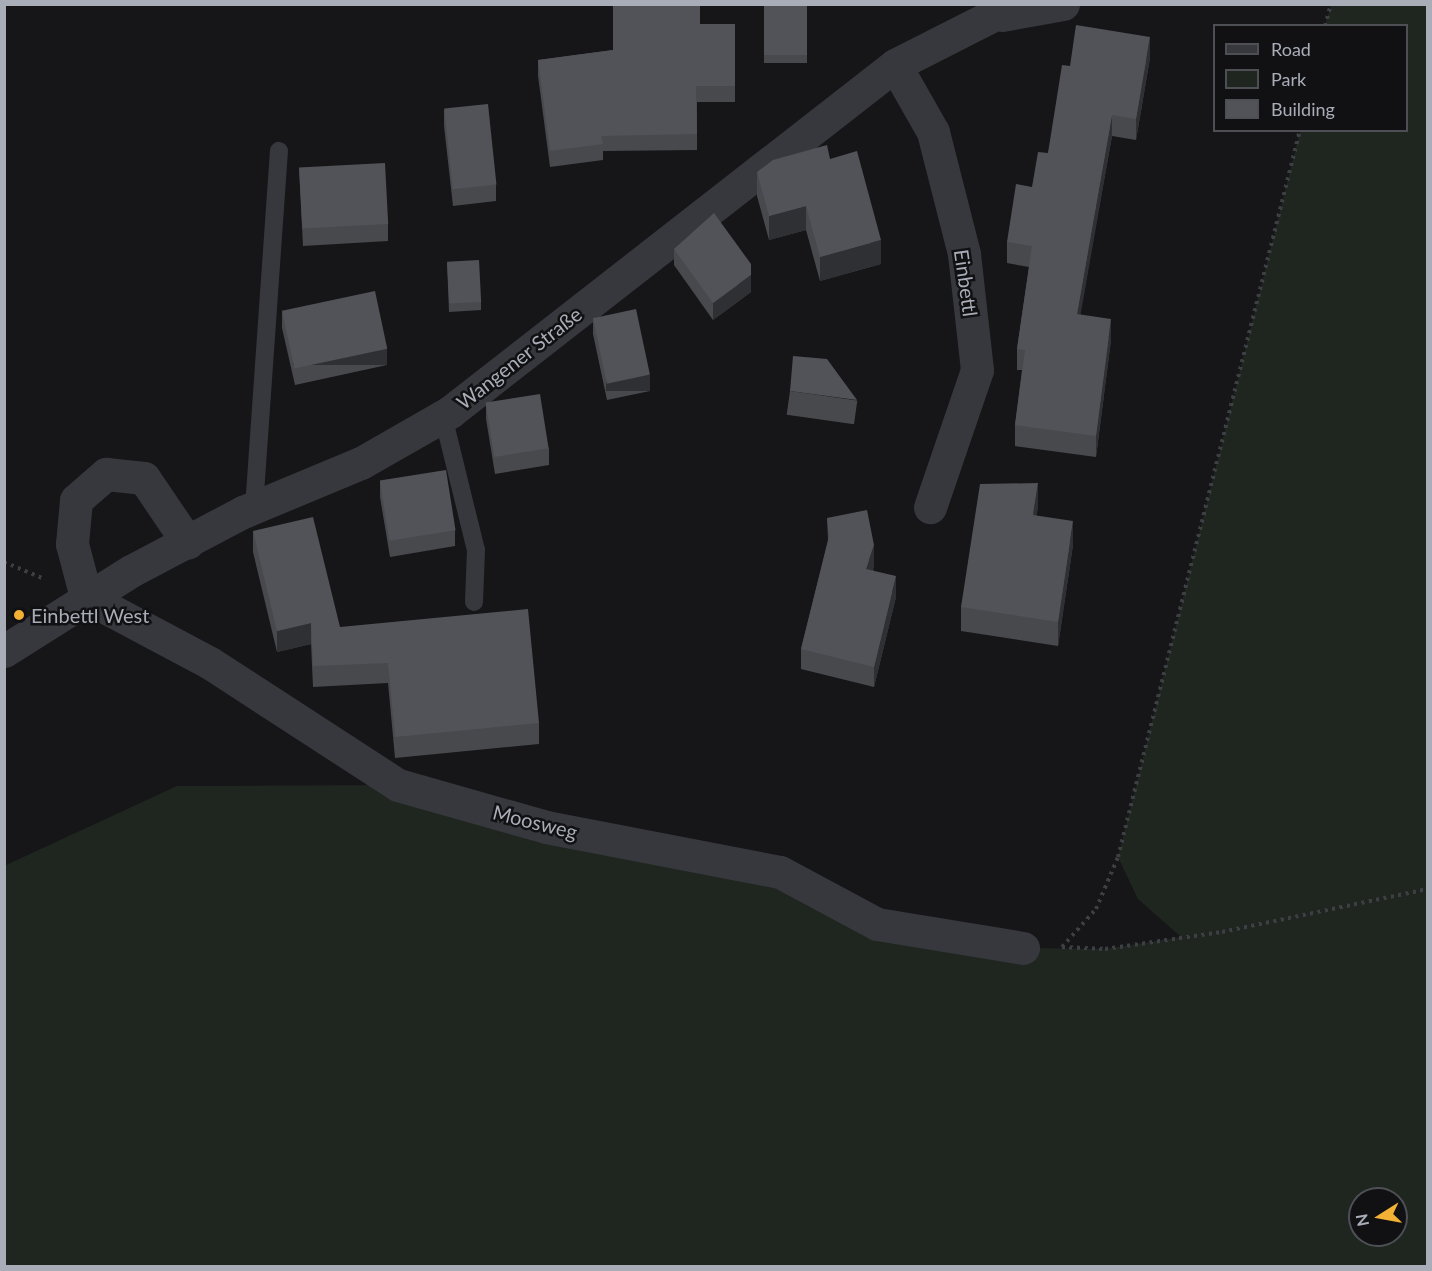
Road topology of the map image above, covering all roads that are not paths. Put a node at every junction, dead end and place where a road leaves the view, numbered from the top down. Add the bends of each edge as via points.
1 (1063, 4) edge
2 (1008, 10) edge
3 (895, 65) junction
4 (279, 151) dead end
5 (443, 416) junction
6 (930, 507) dead end
7 (254, 508) junction
8 (188, 543) junction
9 (86, 597) junction
10 (474, 602) dead end
11 (4, 651) edge
12 (1023, 948) road end

1 - 2 street, Wangener Straße
2 - 3 street, Wangener Straße
3 - 5 street, Wangener Straße
3 - 6 street, Einbettl via 933,132 964,254 977,370
4 - 7 lane
5 - 7 street, Wangener Straße via 361,463
5 - 10 lane via 476,550
7 - 8 street, Wangener Straße
8 - 9 street, Wangener Straße
8 - 9 street via 144,478 106,474 76,500 72,544
9 - 11 street, Wangener Straße
9 - 12 street, Moosweg via 210,663 398,785 546,827 780,872 878,924

